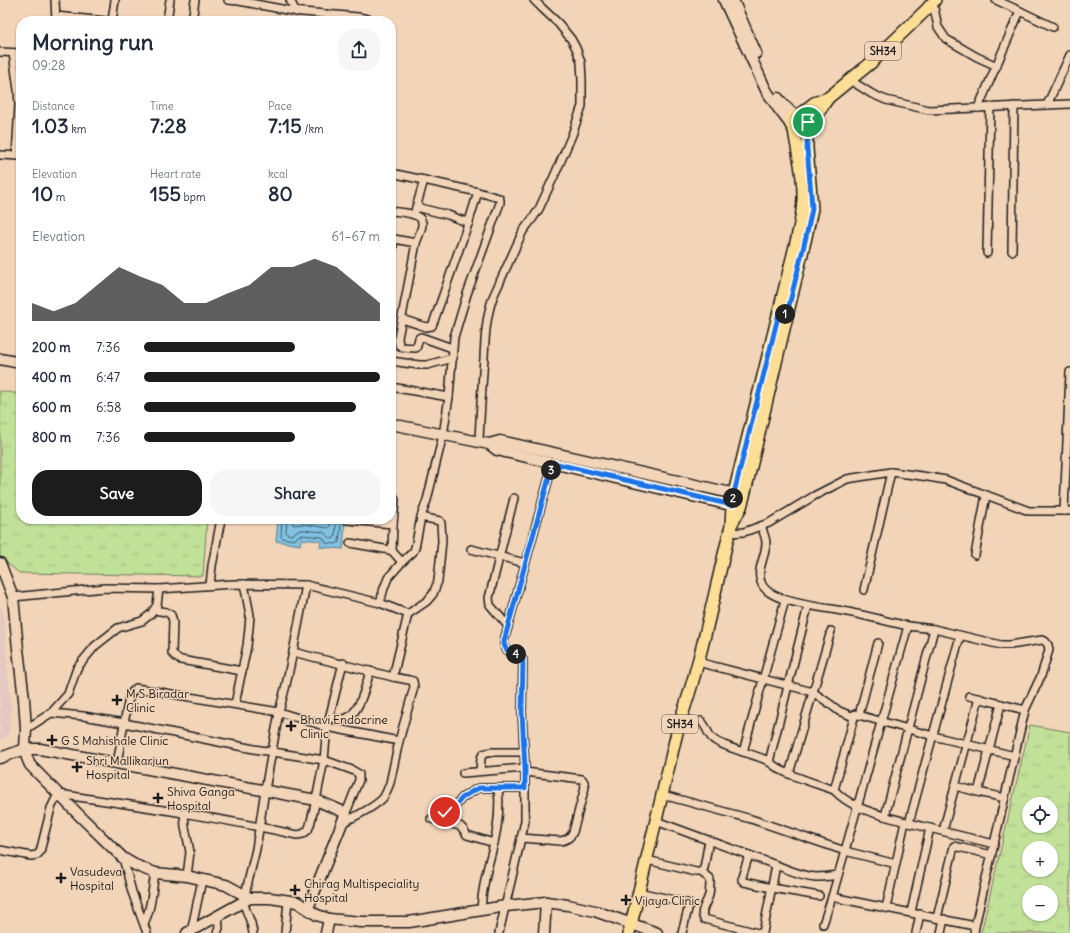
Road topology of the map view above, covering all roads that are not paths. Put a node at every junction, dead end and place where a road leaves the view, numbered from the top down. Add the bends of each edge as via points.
1 (55, 0) edge
2 (115, 0) edge
3 (170, 0) edge
4 (195, 0) edge
5 (228, 0) edge
6 (290, 0) edge
7 (534, 0) edge
8 (724, 0) edge
9 (733, 0) edge
10 (996, 0) edge
11 (239, 1) edge
12 (934, 1) edge
13 (1020, 11) junction
14 (296, 12) junction
15 (56, 16) edge
16 (113, 16) edge
17 (168, 16) edge
18 (193, 16) edge
19 (315, 16) edge
20 (1053, 27) dead end
21 (0, 52) edge
22 (12, 52) junction
23 (16, 52) edge
24 (1070, 55) edge
25 (997, 66) junction
26 (850, 80) junction
27 (16, 82) edge
28 (1070, 104) edge
29 (1047, 105) junction
30 (1014, 106) junction
31 (978, 108) junction
32 (990, 108) junction
33 (799, 122) junction
34 (0, 155) edge
35 (16, 156) edge
36 (396, 174) edge
37 (424, 180) junction
38 (478, 192) junction
39 (416, 207) junction
40 (396, 211) edge
41 (414, 215) junction
42 (469, 223) junction
43 (396, 240) edge
44 (416, 244) junction
45 (1012, 251) dead end
46 (987, 253) dead end
47 (402, 319) junction
48 (429, 327) junction
49 (430, 340) junction
50 (452, 348) junction
51 (453, 358) junction
52 (0, 359) edge
53 (16, 362) edge
54 (396, 362) edge
55 (1070, 372) edge
56 (396, 388) edge
57 (1070, 390) edge
58 (449, 397) junction
59 (396, 425) edge
60 (443, 435) junction
61 (484, 443) junction
62 (553, 463) junction
63 (891, 472) junction
64 (739, 495) junction
65 (986, 495) junction
66 (514, 498) dead end
67 (736, 506) junction
68 (1067, 511) edge
69 (421, 517) junction
70 (221, 524) edge
71 (393, 524) edge
72 (761, 526) junction
73 (730, 529) junction
74 (350, 543) dead end
75 (471, 549) dead end
76 (392, 552) junction
77 (975, 555) dead end
78 (499, 556) junction
79 (402, 562) junction
80 (0, 563) edge
81 (525, 563) junction
82 (244, 584) junction
83 (306, 584) junction
84 (210, 585) junction
85 (159, 589) junction
86 (864, 590) dead end
87 (13, 597) junction
88 (785, 600) junction
89 (380, 603) junction
90 (808, 606) junction
91 (154, 610) junction
92 (408, 614) junction
93 (508, 626) junction
94 (908, 626) junction
95 (934, 629) junction
96 (831, 630) dead end
97 (960, 636) junction
98 (878, 644) dead end
99 (294, 652) junction
100 (698, 662) junction
101 (343, 663) junction
102 (242, 671) junction
103 (370, 671) junction
104 (393, 676) junction
105 (763, 679) junction
106 (788, 686) junction
107 (813, 692) junction
108 (969, 696) dead end
109 (979, 698) junction
110 (235, 704) junction
111 (1001, 704) junction
112 (1025, 710) junction
113 (279, 712) junction
114 (51, 713) junction
115 (856, 716) junction
116 (330, 717) junction
117 (701, 721) dead end
118 (882, 722) junction
119 (124, 723) junction
120 (327, 727) junction
121 (26, 729) junction
122 (908, 729) junction
123 (933, 736) junction
124 (399, 741) junction
125 (966, 744) junction
126 (25, 750) junction
127 (989, 750) junction
128 (272, 752) junction
129 (524, 752) junction
130 (743, 752) junction
131 (1014, 756) junction
132 (0, 758) edge
133 (324, 760) junction
134 (769, 762) junction
135 (118, 764) junction
136 (525, 770) junction
137 (480, 771) junction
138 (463, 772) dead end
139 (789, 774) junction
140 (955, 786) junction
141 (498, 788) junction
142 (525, 788) junction
143 (265, 790) junction
144 (834, 790) junction
145 (978, 792) junction
146 (58, 794) junction
147 (663, 796) junction
148 (1005, 798) junction
149 (316, 800) junction
150 (857, 807) junction
151 (346, 812) junction
152 (445, 812) dead end
153 (184, 813) junction
154 (885, 816) junction
155 (431, 819) dead end
156 (656, 821) junction
157 (907, 822) junction
158 (341, 823) junction
159 (260, 826) junction
160 (930, 828) junction
161 (943, 831) junction
162 (521, 838) junction
163 (709, 840) junction
164 (494, 843) junction
165 (994, 844) junction
166 (0, 850) edge
167 (845, 851) junction
168 (749, 855) junction
169 (992, 855) junction
170 (123, 858) junction
171 (647, 860) junction
172 (896, 864) junction
173 (776, 865) junction
174 (701, 872) junction
175 (155, 873) junction
176 (838, 875) junction
177 (187, 876) junction
178 (202, 880) junction
179 (772, 888) junction
180 (639, 892) junction
181 (819, 896) dead end
182 (832, 897) junction
183 (246, 898) junction
184 (288, 901) junction
185 (546, 902) junction
186 (506, 906) junction
187 (308, 908) junction
188 (886, 908) junction
189 (481, 910) junction
190 (911, 912) junction
191 (920, 914) junction
192 (218, 916) junction
193 (328, 919) junction
194 (940, 919) junction
195 (144, 923) junction
196 (823, 924) dead end
197 (630, 928) edge
198 (975, 929) edge
199 (190, 932) edge
200 (147, 933) edge
201 (217, 933) edge
202 (253, 933) edge
203 (285, 933) edge
204 (326, 933) edge
205 (499, 933) edge
206 (544, 933) edge
207 (658, 933) edge
208 (682, 933) edge
209 (758, 933) edge
210 (763, 933) edge
211 (916, 933) edge
212 (941, 933) edge

1 - 15 street
2 - 16 street
3 - 17 street
4 - 18 street
5 - 11 street
6 - 14 street
7 - 61 street via 558,23 576,48 581,62 582,106 539,209 520,235 492,297 487,316 481,393
8 - 33 street via 766,90 778,108
9 - 33 street via 770,84
10 - 13 street
11 - 14 street
12 - 25 street via 938,27 946,40
12 - 26 main road, SH34
13 - 20 street
13 - 25 street
14 - 19 street
21 - 22 street
22 - 23 street
22 - 27 street
24 - 29 street
25 - 31 street
26 - 31 street via 886,100 929,110
26 - 33 main road, SH34 via 828,98 820,110
28 - 29 street
29 - 30 street
30 - 32 street
30 - 45 street
31 - 32 street
32 - 46 street
33 - 64 main road, SH34 via 803,198 798,238 783,314
34 - 35 street
36 - 37 street
37 - 38 street
37 - 39 street
38 - 42 street
38 - 50 street via 500,200 467,294
39 - 41 street
39 - 42 street via 448,214
40 - 41 street
41 - 44 street via 420,217 423,224
42 - 48 street via 434,321
43 - 44 street
44 - 47 street
47 - 48 street
47 - 49 street via 399,345 416,348 419,338
48 - 49 street
49 - 50 street
50 - 51 street
51 - 54 street via 427,365
51 - 58 street
52 - 53 street
55 - 57 street
56 - 58 street
57 - 68 street
58 - 60 street
59 - 60 street
60 - 61 street
60 - 69 street
61 - 62 street via 497,450
61 - 64 street via 500,441
62 - 67 street
62 - 81 street
63 - 65 street via 946,480
63 - 72 street via 847,479
63 - 86 street
64 - 67 main road, SH34
65 - 68 street via 1029,511
65 - 77 street
66 - 78 street
67 - 73 main road, SH34
69 - 79 street via 415,548
69 - 92 street via 442,523 438,581 427,601
70 - 84 street
71 - 76 street
72 - 73 street via 744,532
72 - 88 street via 766,551 759,576 761,584
73 - 100 main road, SH34
74 - 76 street
75 - 78 street
76 - 79 street
78 - 81 street
78 - 93 street via 489,603
79 - 89 street via 385,582
80 - 87 street
81 - 93 street
82 - 83 street
82 - 84 street
82 - 102 street via 250,615
83 - 89 street
83 - 99 street
84 - 85 street
85 - 87 street via 105,588
85 - 91 street
87 - 121 street
88 - 90 street
88 - 105 street
89 - 92 street
90 - 94 street via 840,610
90 - 106 street
91 - 102 street via 171,615 172,653 177,658
91 - 114 street via 142,621 118,628 95,646 77,668 68,694
92 - 104 street
93 - 129 street via 504,647 523,660
94 - 95 street
94 - 118 street
95 - 97 street
95 - 122 street
96 - 107 street
97 - 112 street via 1005,646 1045,641 1049,650 1041,676
97 - 123 street
98 - 115 street
99 - 101 street
99 - 113 street
100 - 105 street
100 - 147 main road, SH34
101 - 103 street
101 - 116 street
102 - 110 street
103 - 104 street
103 - 116 street via 355,712 342,720
104 - 124 street via 409,680 414,685
105 - 106 street
105 - 130 street
106 - 107 street
106 - 134 street
107 - 115 street via 839,711
107 - 139 street
108 - 109 street
109 - 111 street
109 - 125 street
110 - 113 street
110 - 119 street via 136,688 129,698
111 - 112 street
111 - 127 street
112 - 131 street
113 - 120 street
113 - 128 street
114 - 119 street
114 - 121 street
115 - 118 street
115 - 144 street
116 - 120 street
117 - 130 street via 713,739
118 - 122 street
118 - 150 street
119 - 128 street
119 - 135 street
120 - 124 street
120 - 133 street
121 - 126 street
122 - 123 street
122 - 154 street
123 - 125 street
123 - 157 street
124 - 158 street via 390,783 384,796 374,806
125 - 127 street
125 - 140 street
126 - 132 street
126 - 135 street via 40,749
126 - 146 street via 30,765
127 - 131 street
127 - 145 street
128 - 133 street
128 - 143 street
129 - 136 street
129 - 137 street via 483,754
130 - 134 street
131 - 148 street
133 - 149 street
133 - 151 street via 359,774
134 - 139 street
135 - 143 street
136 - 137 street
136 - 142 street
136 - 162 street via 582,779 585,787 570,838 560,841
137 - 138 street
139 - 144 street
140 - 145 street
140 - 161 street
141 - 142 street
141 - 152 street via 479,788 462,798 451,811
141 - 164 street
142 - 162 street via 525,821
143 - 149 street
143 - 159 street
144 - 150 street
145 - 148 street
146 - 153 street
146 - 166 street via 51,808 40,852 37,855
146 - 170 street
147 - 156 main road, SH34
147 - 167 street via 751,819
148 - 165 street
149 - 151 street
149 - 159 street via 310,825 303,834 297,835
150 - 154 street
150 - 167 street
151 - 158 street
153 - 159 street
153 - 177 street via 190,852
154 - 157 street
155 - 164 street via 460,826 467,835
156 - 163 street
156 - 171 main road, SH34
157 - 160 street
157 - 172 street
158 - 187 street
159 - 183 street
160 - 161 street
160 - 190 street
161 - 165 street
162 - 186 street
163 - 168 street
163 - 174 street
164 - 189 street via 484,880
165 - 169 street
167 - 172 street
167 - 176 street
168 - 173 street
168 - 179 street via 742,880
169 - 194 street via 954,846
169 - 198 street
170 - 175 street
170 - 195 street
171 - 174 street
171 - 180 main road, SH34
172 - 188 street
173 - 176 street via 808,876
173 - 179 street
174 - 209 street via 710,879 709,895 702,910 704,919
175 - 177 street
175 - 195 street via 149,911
176 - 182 street
177 - 178 street
178 - 183 street via 226,885
178 - 199 street
179 - 181 street
179 - 210 street
180 - 197 main road, SH34
180 - 208 street via 687,903 689,905
182 - 188 street
182 - 196 street
183 - 184 street
183 - 192 street
183 - 202 street
184 - 187 street via 297,902
184 - 203 street
185 - 186 street
185 - 197 street via 595,911
185 - 206 street
186 - 189 street
186 - 205 street
187 - 193 street
188 - 190 street
189 - 193 street via 409,922
190 - 191 street
191 - 194 street
191 - 211 street
192 - 199 street
192 - 201 street
193 - 204 street
194 - 198 street
194 - 212 street
195 - 200 street
197 - 207 street

